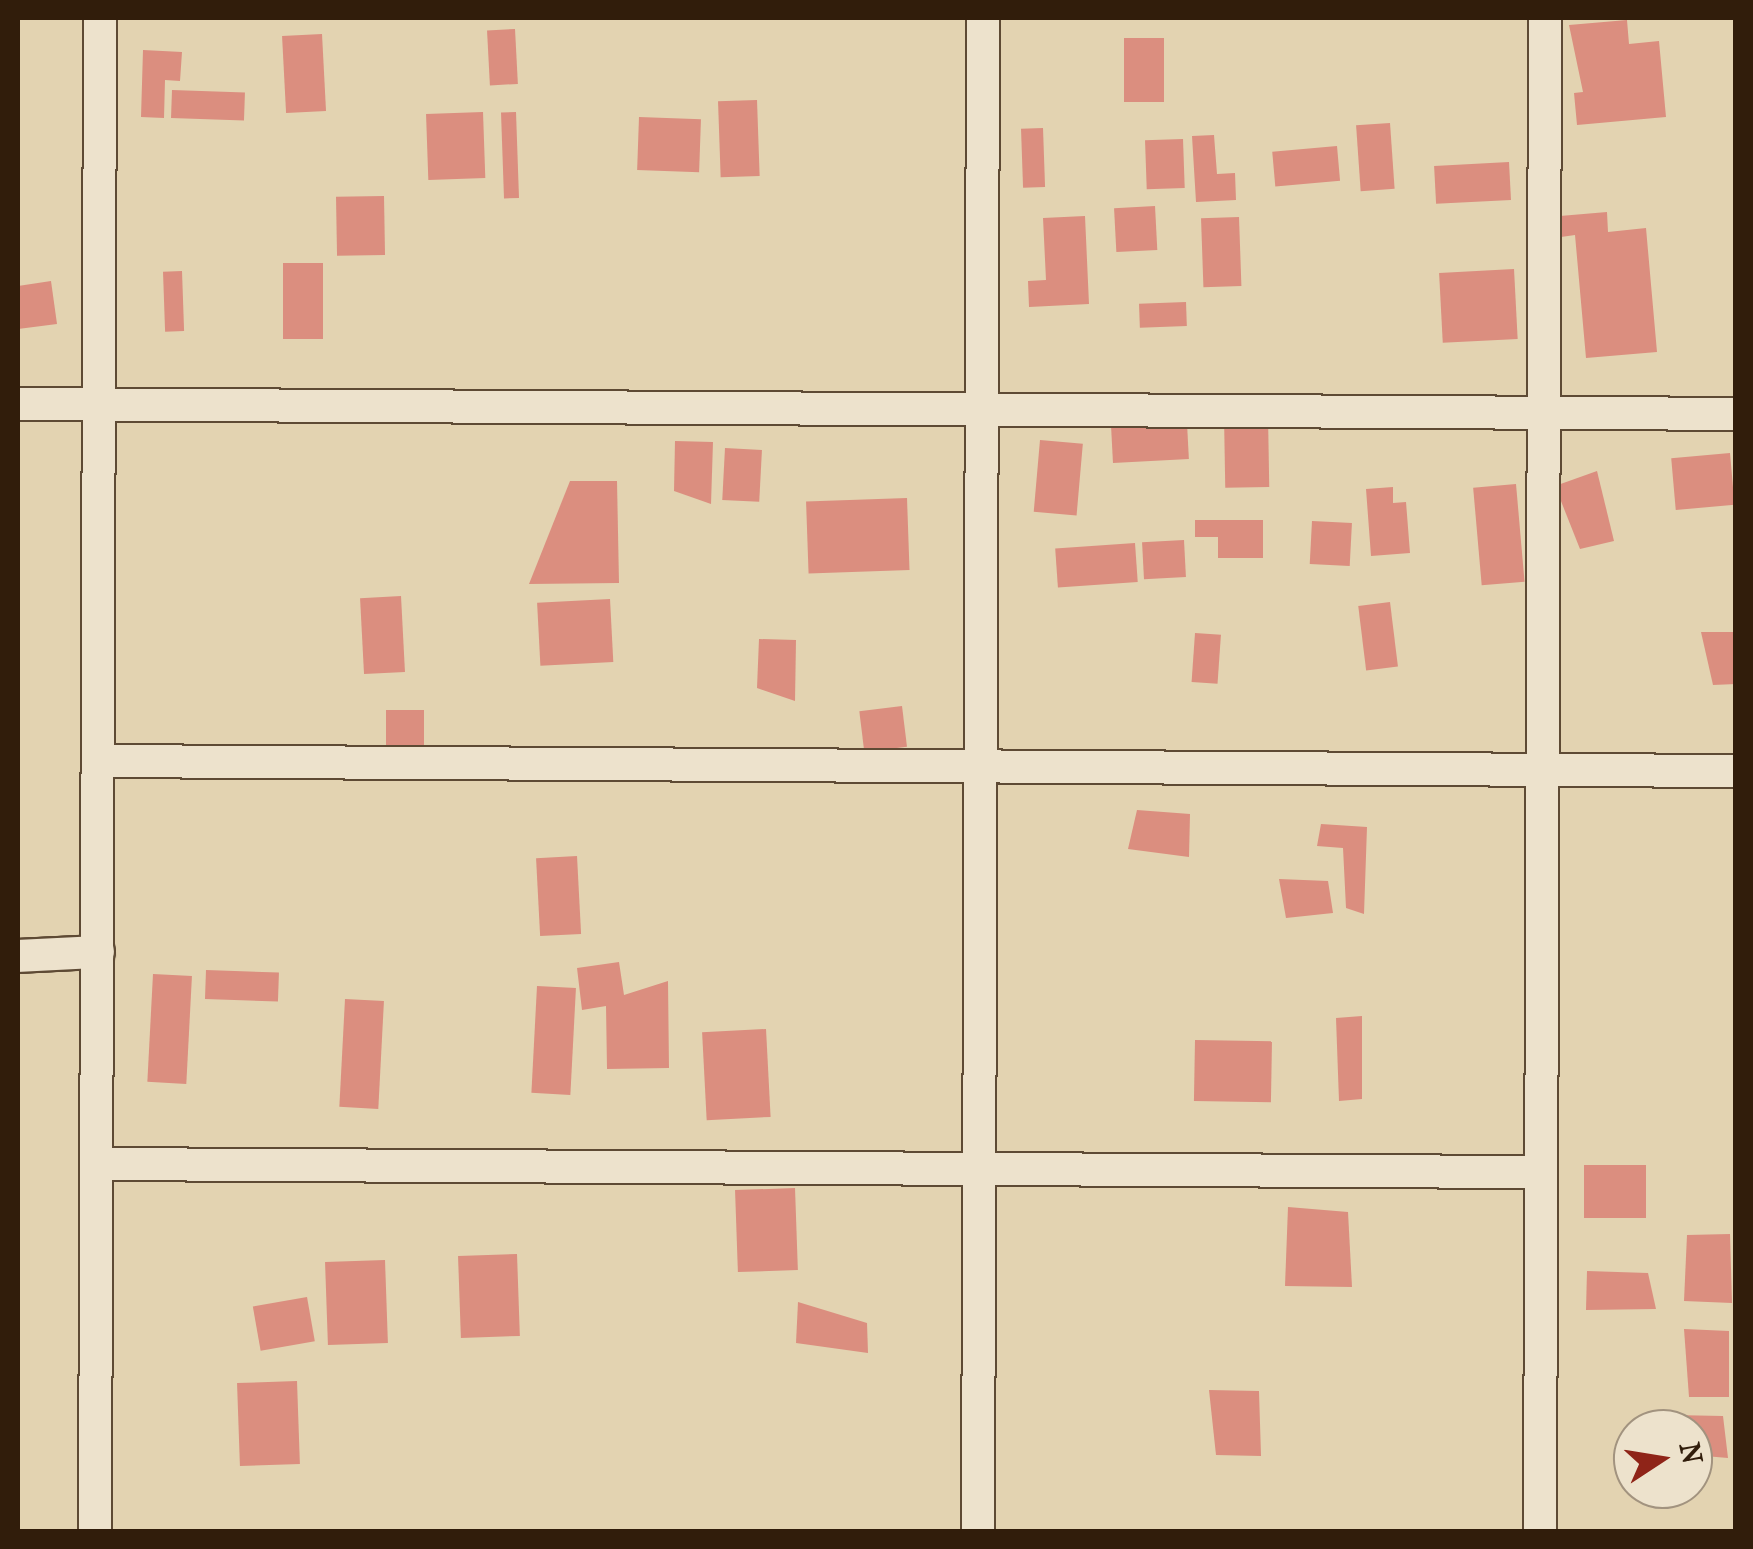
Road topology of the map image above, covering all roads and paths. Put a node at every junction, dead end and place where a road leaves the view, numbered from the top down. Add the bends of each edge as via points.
1 (100, 18) edge
2 (983, 18) edge
3 (1545, 18) edge
4 (18, 404) edge
5 (99, 404) junction
6 (982, 410) junction
7 (1544, 413) junction
8 (1736, 414) edge
9 (98, 761) junction
10 (980, 766) junction
11 (1542, 770) junction
12 (1736, 771) edge
13 (98, 952) junction
14 (18, 956) edge
15 (96, 1164) junction
16 (979, 1169) junction
17 (1541, 1172) junction
18 (96, 1532) edge
19 (978, 1532) edge
20 (1540, 1532) edge

1 - 5 street
2 - 6 street
3 - 7 street
4 - 5 street
5 - 6 street
5 - 9 street
6 - 7 street
6 - 10 street
7 - 8 street
7 - 11 street
9 - 10 street
9 - 13 street
10 - 11 street
10 - 16 street
11 - 12 street
11 - 17 street
13 - 14 street
13 - 15 street
15 - 16 street
15 - 18 street
16 - 17 street
16 - 19 street
17 - 20 street

